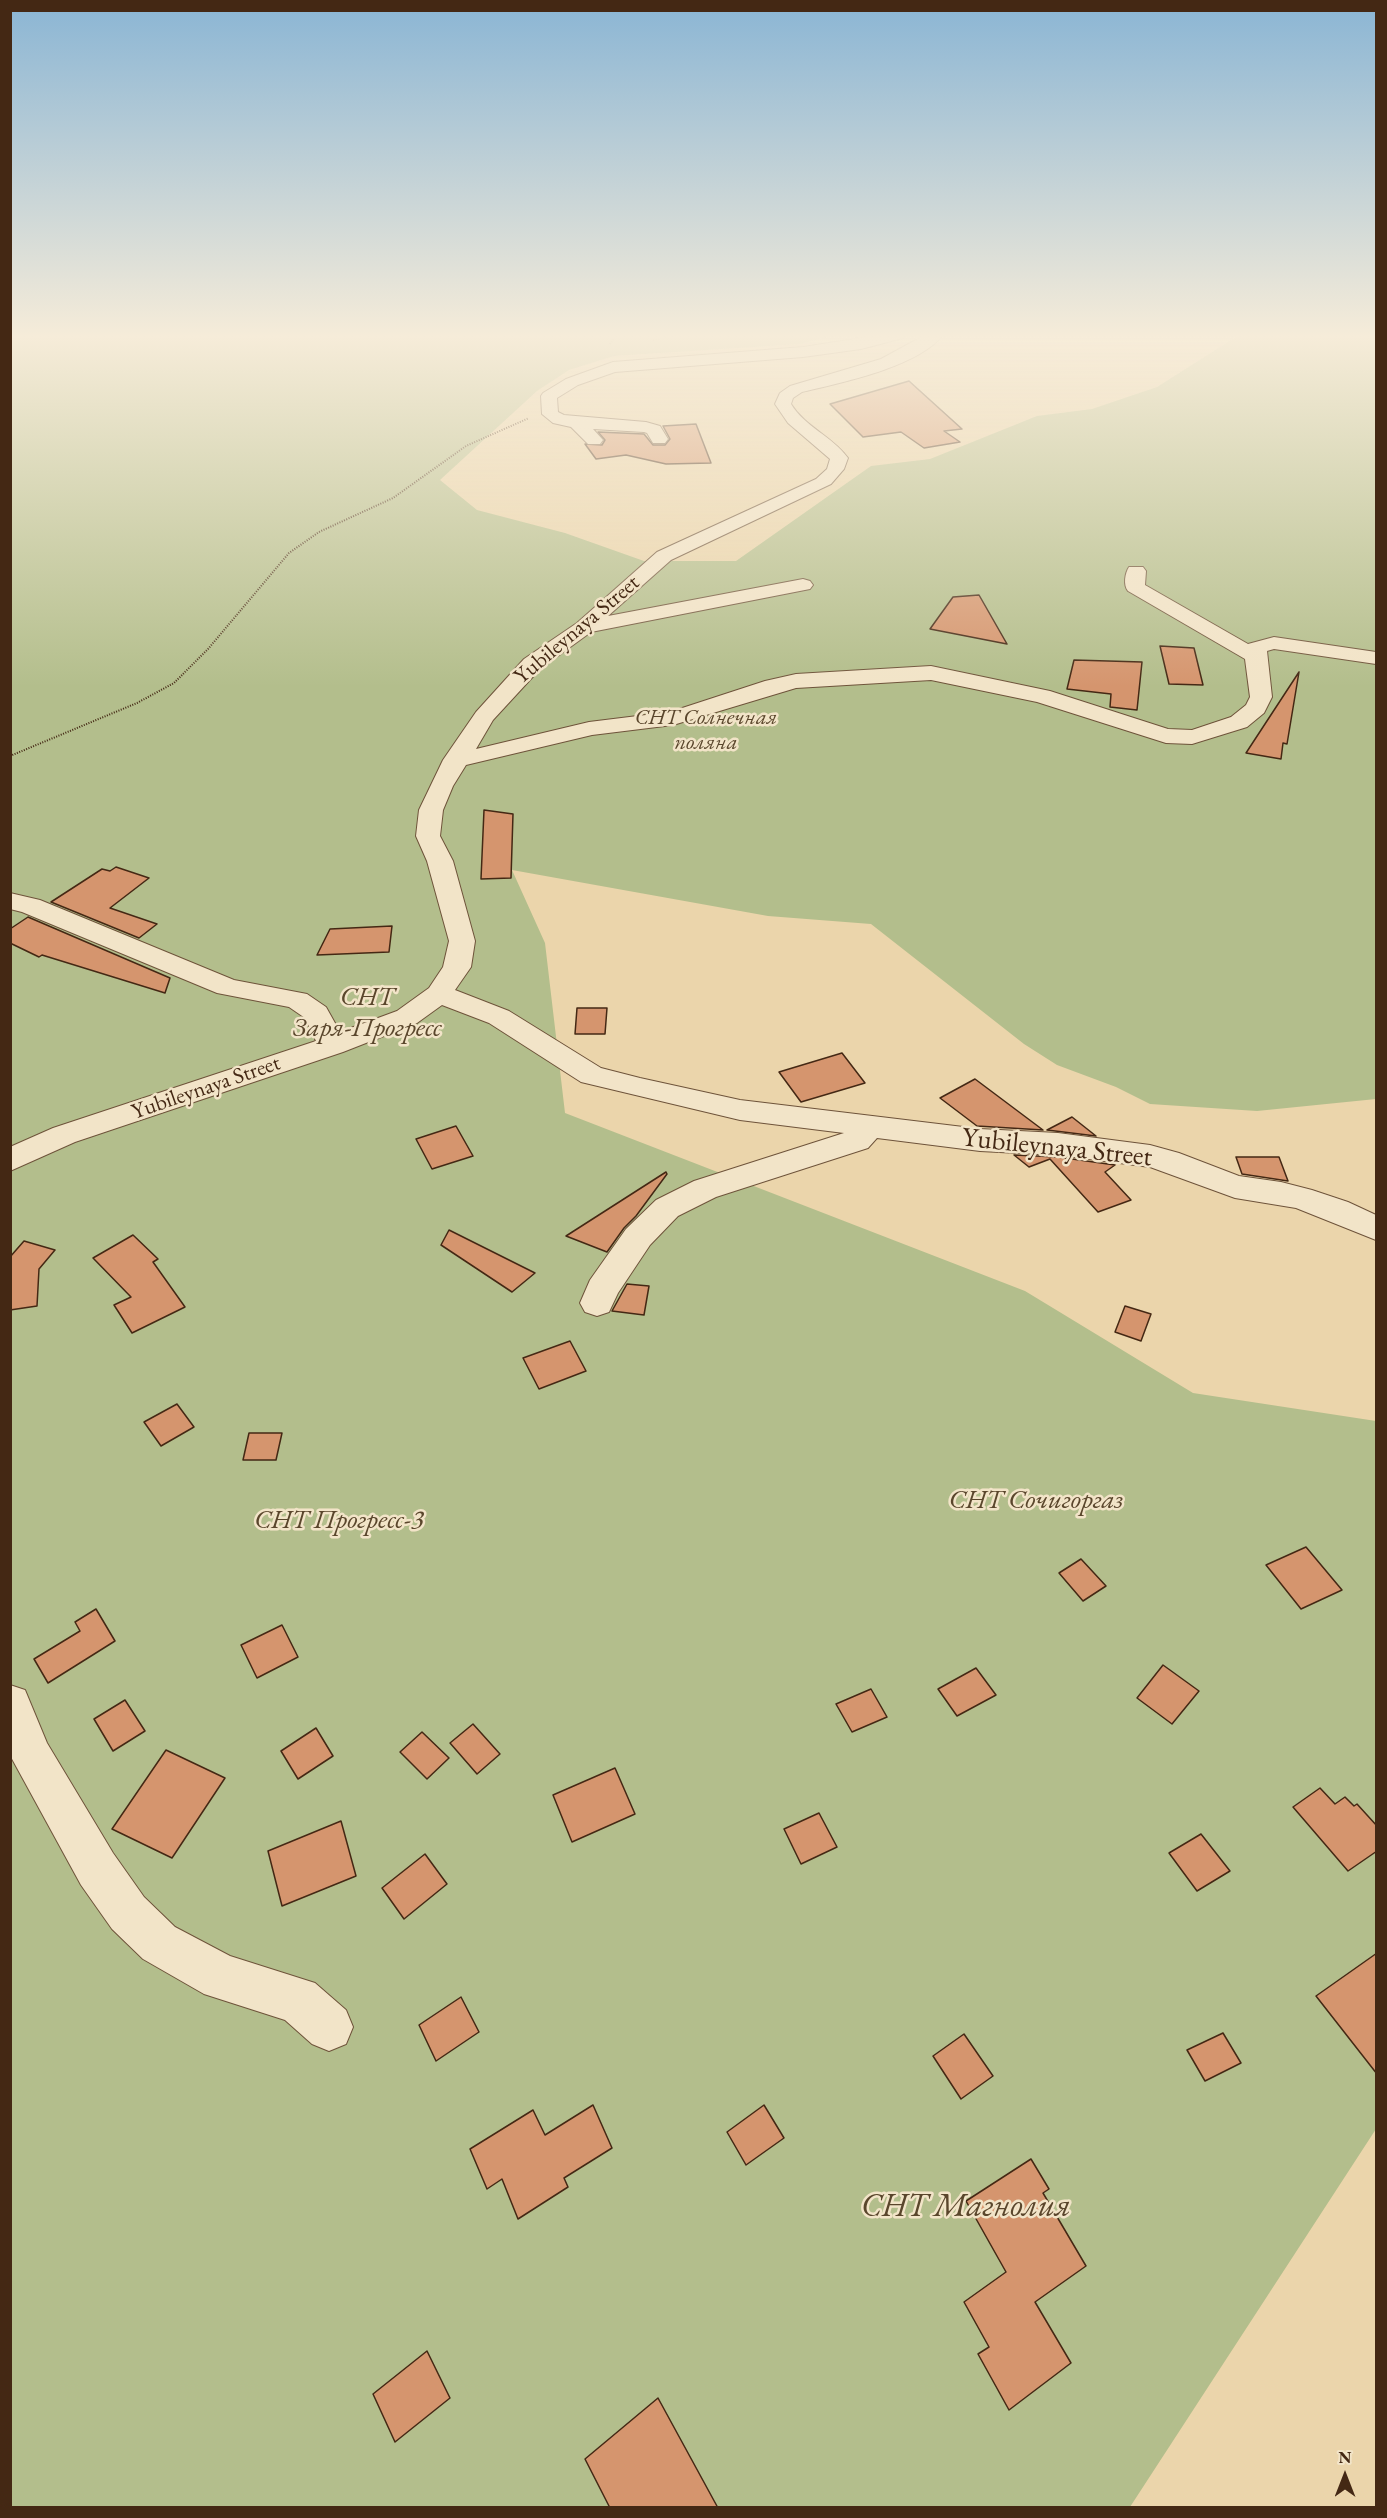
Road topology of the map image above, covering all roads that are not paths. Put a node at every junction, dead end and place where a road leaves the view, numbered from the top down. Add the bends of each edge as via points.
1 (835, 453) edge
2 (1137, 571) dead end
3 (802, 585) dead end
4 (584, 627) junction
5 (1255, 656) junction
6 (1377, 658) edge
7 (455, 760) junction
8 (10, 902) edge
9 (439, 994) junction
10 (333, 1045) junction
11 (869, 1127) junction
12 (10, 1160) edge
13 (1377, 1228) edge
14 (597, 1303) dead end
15 (10, 1704) edge
16 (328, 2027) dead end

1 - 4 street, Yubileynaya Street via 838,466 822,483 664,556
2 - 5 street via 1135,587
3 - 4 street
4 - 7 street, Yubileynaya Street via 520,676 484,717
5 - 6 street via 1257,646 1274,643
5 - 7 street via 1261,697 1256,708 1239,722 1192,737 1166,736 1042,696 931,673 796,681 673,718 589,729
7 - 9 street, Yubileynaya Street via 431,810 428,836 440,861 462,941 457,967
8 - 10 street via 31,906 227,987 297,1000 316,1013
9 - 10 street, Yubileynaya Street via 407,1017
9 - 11 street, Yubileynaya Street via 499,1017 591,1075 740,1110
10 - 12 street, Yubileynaya Street via 64,1135
11 - 13 street, Yubileynaya Street via 1150,1156 1235,1187 1301,1198
11 - 14 street via 857,1140 705,1189 667,1208 638,1237 602,1289
15 - 16 street via 32,1757 97,1869 129,1913 159,1943 221,1977 298,2000

